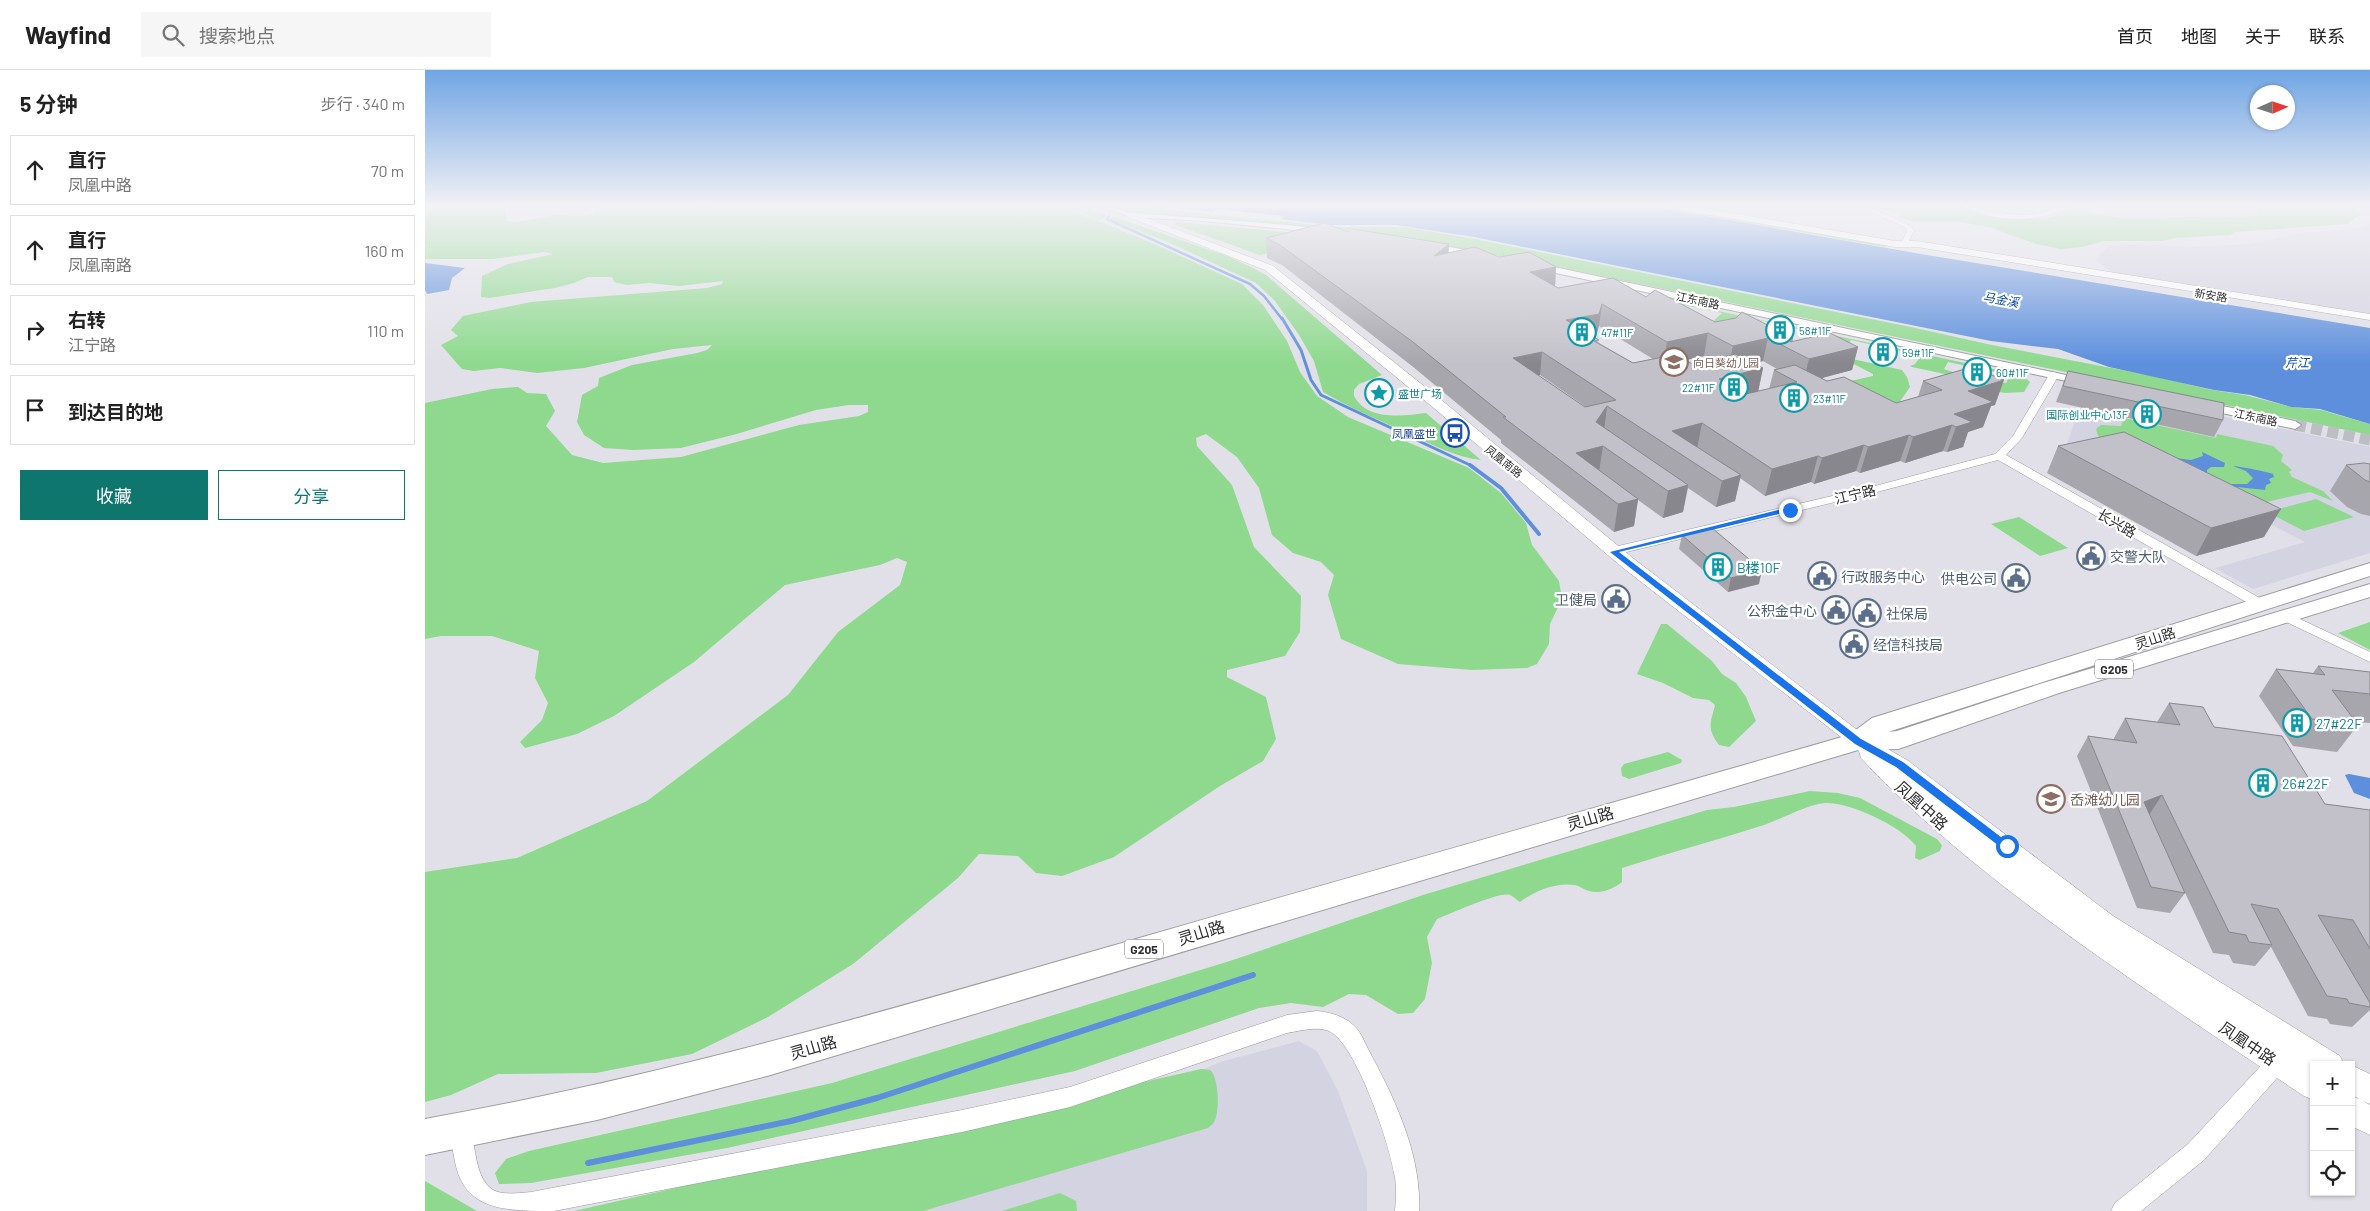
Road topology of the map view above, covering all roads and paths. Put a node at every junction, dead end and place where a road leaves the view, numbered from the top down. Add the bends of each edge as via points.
1 (1243, 258) edge
2 (1978, 258) edge
3 (1529, 264) edge
4 (2370, 319) edge
5 (2054, 375) junction
6 (2100, 385) edge
7 (2188, 403) edge
8 (2295, 425) tunnel mouth
9 (1999, 456) junction
10 (1614, 552) junction
11 (2370, 569) edge
12 (2370, 590) edge
13 (2260, 604) junction
14 (2283, 615) junction
15 (2370, 658) edge
16 (1858, 741) junction
17 (2324, 1061) edge
18 (2278, 1062) junction
19 (2355, 1081) edge
20 (2310, 1083) edge
21 (2370, 1090) edge
22 (2355, 1112) edge
23 (2370, 1121) edge
24 (461, 1131) junction
25 (425, 1137) edge
26 (1407, 1211) edge
27 (2123, 1211) edge

1 - 10 main road, 凤凰南路 via 1269,268
2 - 4 main road, 新安路
3 - 5 street, 江东南路
5 - 6 street, 江东南路
5 - 9 street, 江宁路 via 2017,438
7 - 8 street, 江东南路
9 - 10 street, 江宁路 via 1877,489
9 - 13 street, 长兴路
10 - 16 main road, 凤凰南路
11 - 13 highway, 灵山路
12 - 14 highway, 灵山路 / G205
13 - 16 highway, 灵山路 via 1881,724
14 - 15 street
14 - 16 highway, 灵山路 / G205 via 1898,740
16 - 17 main road, 凤凰中路 via 1899,765 2104,923
16 - 18 main road, 凤凰中路 via 1887,773 1969,848 2110,951
16 - 24 highway, 灵山路 / G205 via 1508,841 822,1045 579,1107
18 - 20 main road, 凤凰中路
18 - 27 street via 2196,1152
19 - 21 main road
22 - 23 main road
24 - 25 highway, 灵山路 / G205
24 - 26 street via 469,1179 480,1193 498,1206 531,1204 962,1121 1070,1097 1287,1024 1324,1018 1346,1031 1374,1079 1401,1154 1410,1200

